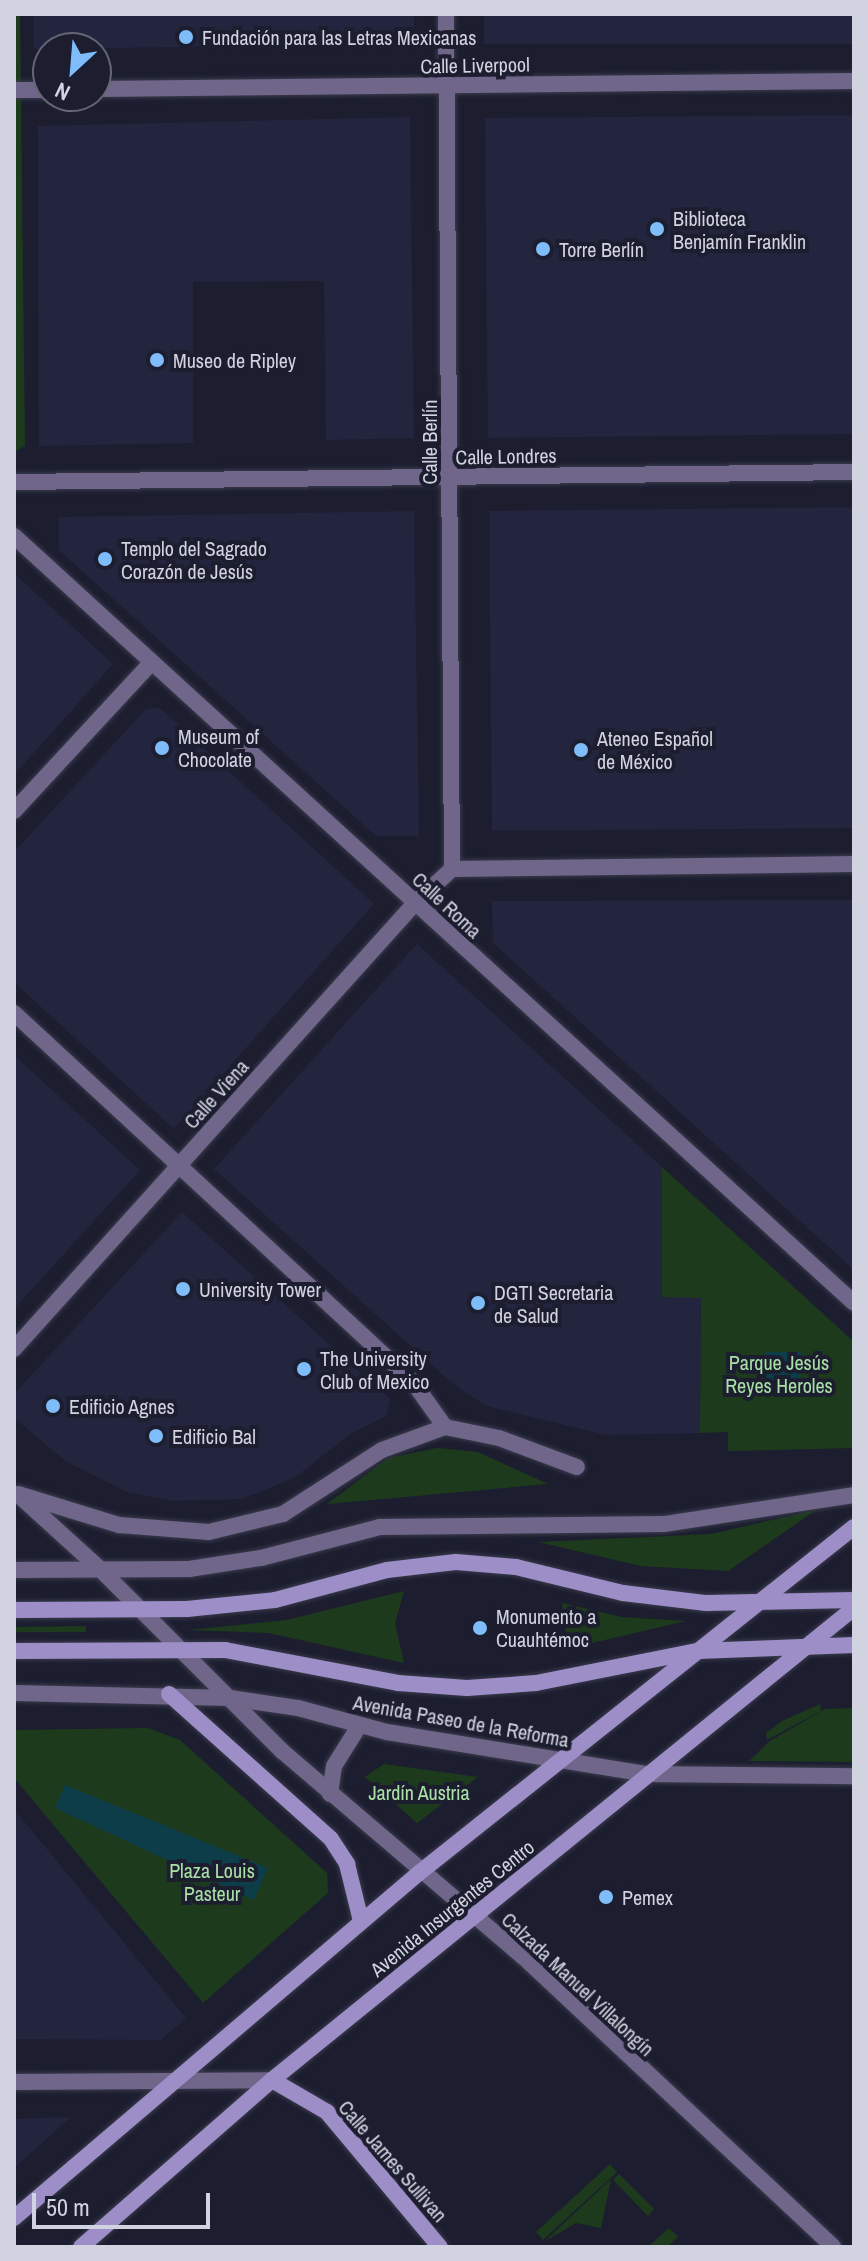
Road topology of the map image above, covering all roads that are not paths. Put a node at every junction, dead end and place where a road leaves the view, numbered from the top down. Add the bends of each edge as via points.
1 (446, 14) edge
2 (854, 81) edge
3 (447, 85) junction
4 (112, 89) edge
5 (854, 472) edge
6 (449, 477) junction
7 (14, 482) edge
8 (14, 536) edge
9 (152, 662) junction
10 (14, 811) edge
11 (854, 864) edge
12 (452, 869) junction
13 (415, 903) junction
14 (14, 1013) edge
15 (179, 1165) junction
16 (854, 1303) edge
17 (14, 1349) edge
18 (445, 1427) junction
19 (577, 1467) dead end
20 (16, 1493) edge
21 (854, 1495) edge
22 (854, 1527) edge
23 (14, 1570) edge
24 (102, 1571) junction
25 (854, 1600) edge
26 (759, 1602) junction
27 (854, 1608) edge
28 (14, 1610) edge
29 (144, 1610) junction
30 (854, 1645) edge
31 (806, 1647) junction
32 (183, 1649) junction
33 (14, 1651) edge
34 (698, 1651) junction
35 (14, 1693) edge
36 (169, 1694) junction
37 (230, 1698) junction
38 (359, 1726) junction
39 (562, 1759) junction
40 (646, 1774) junction
41 (854, 1776) edge
42 (330, 1794) junction
43 (419, 1873) junction
44 (473, 1915) junction
45 (361, 1921) junction
46 (272, 2080) junction
47 (14, 2082) edge
48 (171, 2083) junction
49 (14, 2218) edge
50 (81, 2247) edge
51 (440, 2247) edge
52 (833, 2247) edge

1 - 3 street, Calle Berlín
2 - 3 street, Calle Liverpool
3 - 4 street, Calle Liverpool
3 - 6 street, Calle Berlín
5 - 6 street, Calle Londres
6 - 7 street, Calle Londres
6 - 12 street, Calle Berlín
8 - 9 street, Calle Roma
9 - 10 street
9 - 13 street, Calle Roma
11 - 12 street
12 - 13 street, Calle Viena
13 - 15 street, Calle Viena
13 - 16 street, Calle Roma
14 - 15 street
15 - 17 street, Calle Viena
15 - 18 street via 413,1382
18 - 19 street via 499,1438
18 - 20 street via 382,1450 283,1514 209,1532 119,1525
20 - 24 street, Calzada Manuel Villalongín
21 - 24 street via 665,1524 380,1527 232,1563
22 - 26 main road
23 - 24 street
24 - 29 street, Calzada Manuel Villalongín
25 - 26 main road
26 - 29 main road via 706,1603 623,1593 516,1567 456,1562 387,1570 275,1600
26 - 34 main road
27 - 31 main road, Avenida Insurgentes Centro
28 - 29 main road
29 - 32 street, Calzada Manuel Villalongín
30 - 31 main road, Avenida Paseo de la Reforma
31 - 34 main road, Avenida Paseo de la Reforma
31 - 40 main road, Avenida Insurgentes Centro
32 - 33 main road, Avenida Paseo de la Reforma
32 - 34 main road, Avenida Paseo de la Reforma via 286,1658 398,1683 467,1688 536,1683
32 - 37 street, Calzada Manuel Villalongín
34 - 39 main road
35 - 36 street, Avenida Paseo de la Reforma
36 - 37 street, Avenida Paseo de la Reforma
36 - 45 main road via 331,1839 347,1864
37 - 38 street, Avenida Paseo de la Reforma via 298,1708
37 - 42 street, Calzada Manuel Villalongín
38 - 39 street, Avenida Paseo de la Reforma
38 - 42 street via 334,1766
39 - 40 street, Avenida Paseo de la Reforma
39 - 43 main road
40 - 41 street, Avenida Paseo de la Reforma
40 - 44 main road, Avenida Insurgentes Centro
42 - 43 street, Calzada Manuel Villalongín
43 - 44 street, Calzada Manuel Villalongín
43 - 45 main road
44 - 46 main road, Avenida Insurgentes Centro
44 - 52 street, Calzada Manuel Villalongín
45 - 48 main road
46 - 48 street
46 - 50 main road, Avenida Insurgentes Centro
46 - 51 main road, Calle James Sullivan via 327,2112
47 - 48 street
48 - 49 main road

